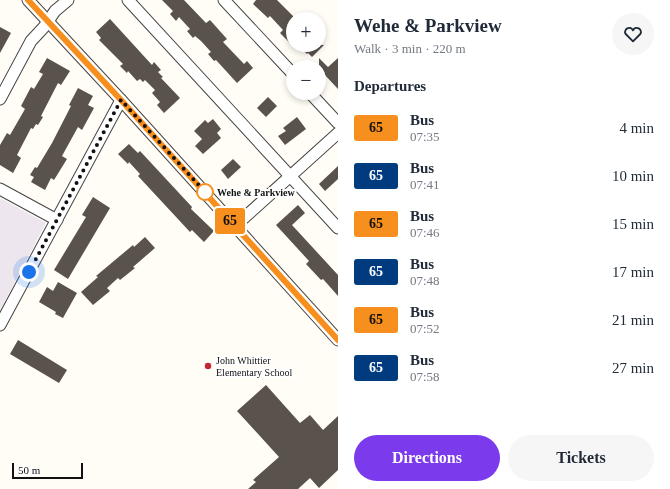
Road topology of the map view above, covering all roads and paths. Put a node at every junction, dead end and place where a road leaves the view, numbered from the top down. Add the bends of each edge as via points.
1 (28, 0) edge
2 (68, 0) edge
3 (128, 0) edge
4 (224, 0) edge
5 (48, 21) junction
6 (286, 66) edge
7 (0, 98) edge
8 (121, 100) junction
9 (317, 100) edge
10 (338, 123) edge
11 (338, 133) edge
12 (291, 176) junction
13 (0, 189) edge
14 (57, 220) junction
15 (235, 226) junction
16 (338, 228) edge
17 (0, 325) edge
18 (338, 340) edge

1 - 5 street
2 - 5 street
3 - 12 street
4 - 6 street
5 - 7 street via 27,47
5 - 8 street
8 - 14 street
8 - 15 street
9 - 10 street
11 - 12 street
12 - 15 street
12 - 16 street
13 - 14 street
14 - 17 street
15 - 18 street

